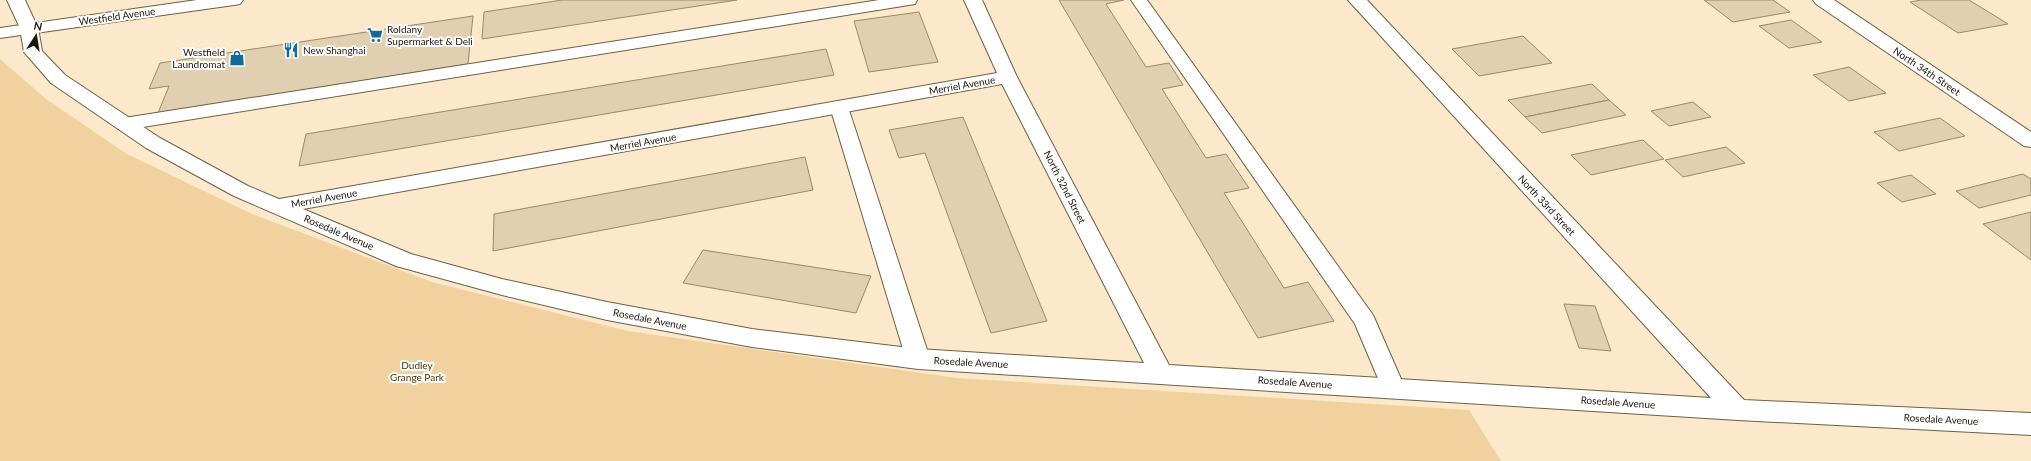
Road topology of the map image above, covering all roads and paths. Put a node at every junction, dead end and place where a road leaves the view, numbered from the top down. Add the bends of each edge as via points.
1 (16, 0) edge
2 (234, 0) edge
3 (909, 0) edge
4 (973, 0) edge
5 (1139, 0) edge
6 (1356, 0) edge
7 (1822, 0) edge
8 (29, 28) junction
9 (0, 33) edge
10 (1008, 77) junction
11 (840, 107) junction
12 (124, 124) junction
13 (2031, 141) edge
14 (278, 206) junction
15 (918, 359) junction
16 (1161, 373) junction
17 (1393, 388) junction
18 (1738, 410) junction
19 (2031, 424) edge

1 - 8 street, Rosedale Avenue
2 - 8 street, Westfield Avenue
3 - 12 lane
4 - 10 street, North 32nd Street
5 - 17 lane via 1365,321
6 - 18 street, North 33rd Street
7 - 13 street, North 34th Street
8 - 9 street, Westfield Avenue
8 - 12 street, Rosedale Avenue via 33,52 58,79
10 - 11 street, Merriel Avenue
10 - 16 street, North 32nd Street
11 - 14 street, Merriel Avenue
11 - 15 lane
12 - 14 street, Rosedale Avenue via 153,143 241,191
14 - 15 street, Rosedale Avenue via 404,260 502,287 607,311 752,338
15 - 16 street, Rosedale Avenue
16 - 17 street, Rosedale Avenue
17 - 18 street, Rosedale Avenue
18 - 19 street, Rosedale Avenue

